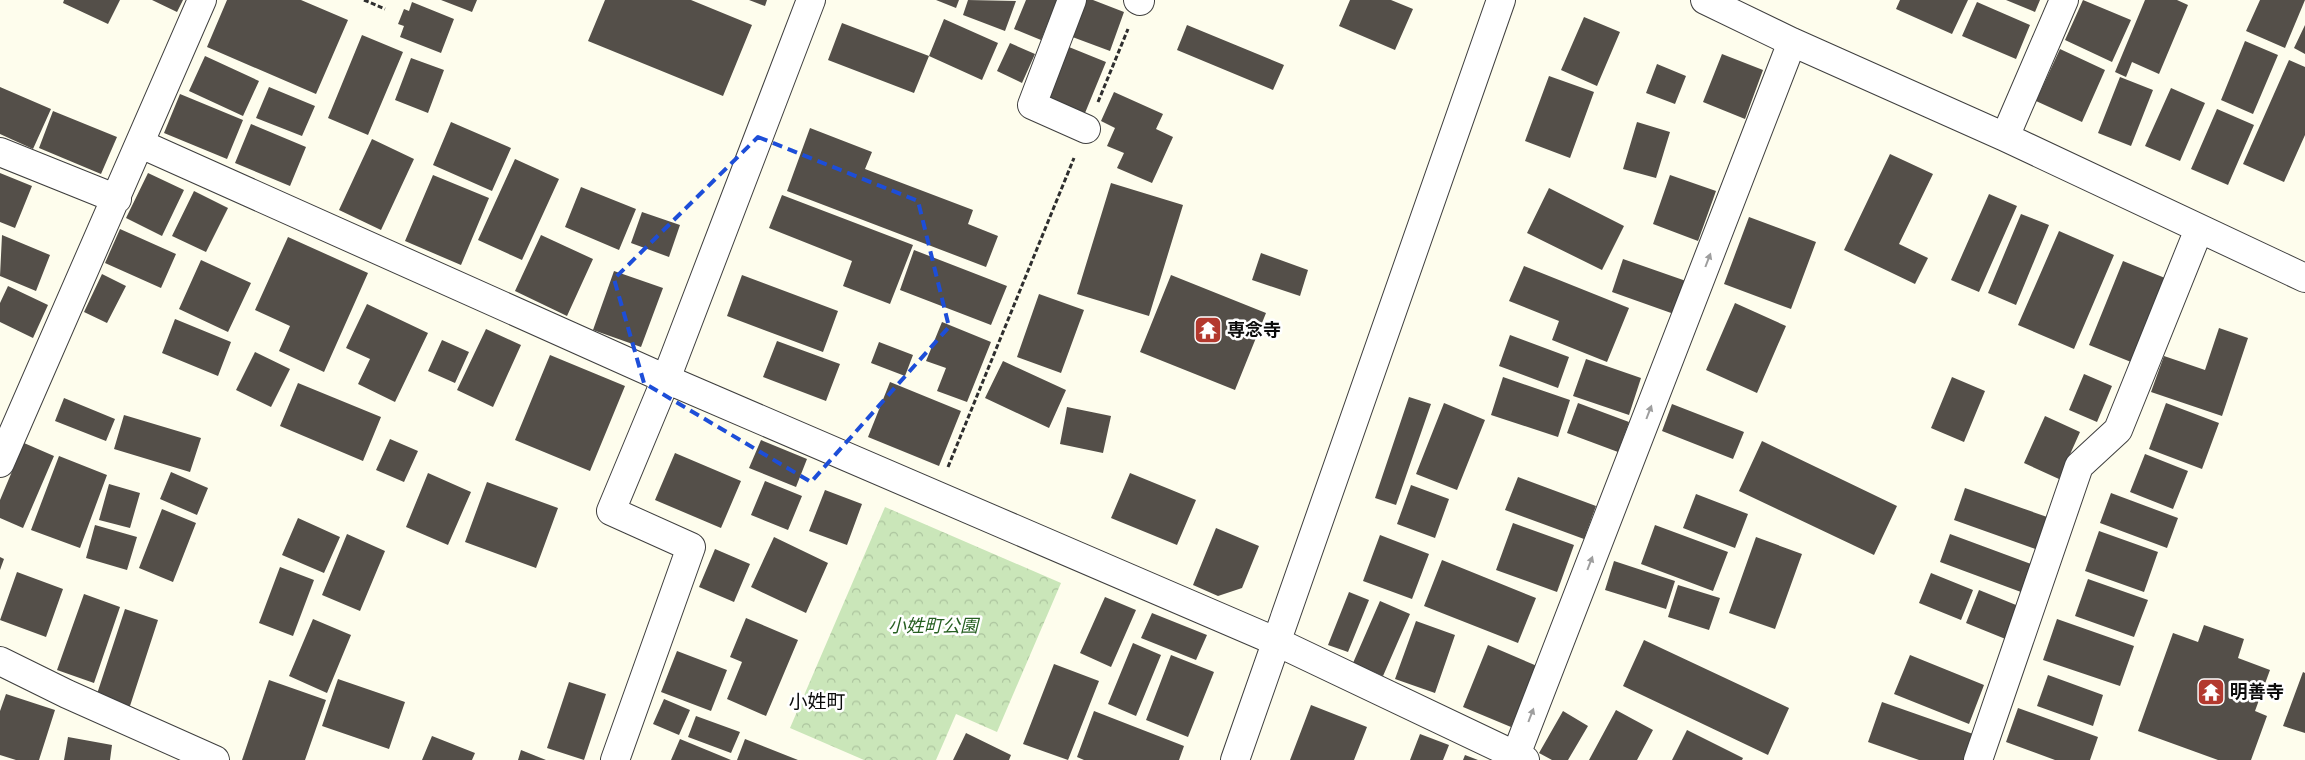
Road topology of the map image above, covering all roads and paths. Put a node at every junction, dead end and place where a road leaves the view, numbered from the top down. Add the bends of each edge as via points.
1 (202, 0) edge
2 (364, 0) edge
3 (811, 0) edge
4 (1072, 0) edge
5 (1139, 0) edge
6 (1501, 0) edge
7 (1705, 0) edge
8 (2064, 0) edge
9 (385, 9) dead end
10 (1792, 42) junction
11 (1086, 129) junction
12 (2005, 137) junction
13 (141, 144) junction
14 (0, 152) edge
15 (117, 199) junction
16 (2199, 229) junction
17 (2305, 278) edge
18 (666, 379) junction
19 (0, 464) edge
20 (936, 495) junction
21 (1275, 641) junction
22 (0, 661) edge
23 (1518, 758) edge
24 (215, 760) edge
25 (615, 760) edge
26 (1234, 760) edge
27 (1978, 760) edge

1 - 13 street
2 - 9 path
3 - 18 street
4 - 11 street via 1032,105
5 - 11 path
6 - 21 street
7 - 10 street
8 - 12 street
10 - 12 street
23 -> 10 street
11 - 20 path
12 - 16 street
13 - 15 street
13 - 18 street
14 - 15 street
15 - 19 street
16 - 17 street
16 - 27 street via 2118,430 2080,466
18 - 20 street
18 - 25 street via 611,511 691,547
20 - 21 street
21 - 23 street
21 - 26 street
22 - 24 street

